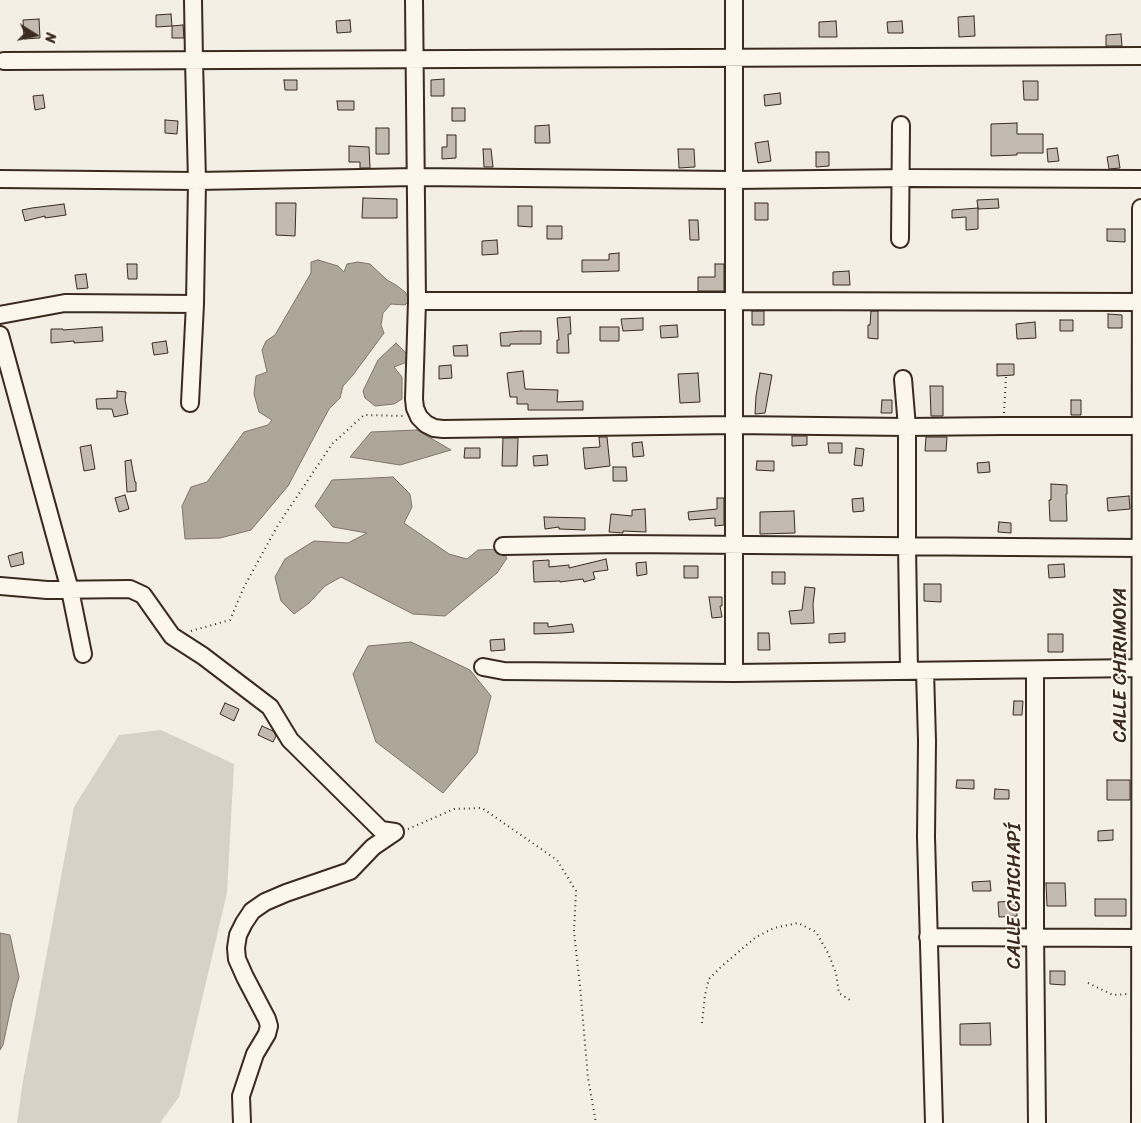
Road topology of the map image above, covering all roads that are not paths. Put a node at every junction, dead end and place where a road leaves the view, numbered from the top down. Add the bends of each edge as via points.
1 (193, 0) edge
2 (414, 0) edge
3 (734, 0) edge
4 (1141, 56) edge
5 (734, 58) junction
6 (415, 59) junction
7 (4, 60) dead end
8 (194, 60) junction
9 (901, 125) dead end
10 (416, 177) junction
11 (900, 178) junction
12 (0, 179) edge
13 (1141, 179) edge
14 (734, 180) junction
15 (198, 181) junction
16 (1141, 208) edge
17 (900, 239) dead end
18 (733, 300) junction
19 (417, 301) junction
20 (1141, 302) edge
21 (195, 304) junction
22 (0, 315) edge
23 (0, 335) edge
24 (903, 379) dead end
25 (190, 403) dead end
26 (733, 425) junction
27 (1141, 426) edge
28 (907, 427) junction
29 (733, 545) junction
30 (503, 546) dead end
31 (907, 546) junction
32 (1141, 548) edge
33 (0, 586) edge
34 (70, 590) junction
35 (83, 654) dead end
36 (483, 667) dead end
37 (1141, 668) edge
38 (1035, 670) junction
39 (917, 671) junction
40 (734, 673) junction
41 (1141, 787) edge
42 (928, 937) junction
43 (1036, 937) junction
44 (1140, 938) edge
45 (1140, 972) edge
46 (1140, 992) edge
47 (1140, 1080) edge
48 (242, 1123) edge
49 (934, 1123) edge
50 (1037, 1123) edge
51 (1140, 1123) edge

1 - 8 street
2 - 6 street
3 - 5 street
4 - 5 street
5 - 6 street
5 - 14 street
6 - 8 street
6 - 10 street
7 - 8 street
8 - 15 street
9 - 11 street
10 - 14 street
10 - 15 street
10 - 19 street
11 - 13 street
11 - 14 street
11 - 17 street
12 - 15 street
14 - 18 street
15 - 21 street
16 - 20 street, CALLE CHIRIMOYA
18 - 19 street
18 - 20 street
18 - 26 street
19 - 26 street via 415,408 419,417 434,428
20 - 27 street, CALLE CHIRIMOYA
21 - 22 street via 65,304
21 - 25 street
23 - 34 street
24 - 28 street
26 - 28 street
26 - 29 street
27 - 28 street
27 - 32 street, CALLE CHIRIMOYA
28 - 31 street
29 - 30 street
29 - 31 street
29 - 40 street
31 - 32 street
31 - 39 street
32 - 37 street, CALLE CHIRIMOYA
33 - 34 street
34 - 35 street
34 - 48 street via 130,589 143,595 172,636 270,707 290,740 381,830 395,832 373,847 350,871 265,902 252,911 244,923 238,935 237,959 268,1026 241,1096
36 - 40 street via 504,671
37 - 38 street
37 - 41 street, CALLE CHIRIMOYA
38 - 39 street
38 - 43 street, CALLE CHICHAPÍ
39 - 40 street
39 - 42 street via 927,741
41 - 44 street, CALLE CHIRIMOYA
42 - 43 street
42 - 49 street
43 - 44 street
43 - 50 street, CALLE CHICHAPÍ
44 - 45 street, CALLE CHIRIMOYA
45 - 46 street, CALLE CHIRIMOYA
46 - 47 street, CALLE CHIRIMOYA
47 - 51 street, CALLE CHIRIMOYA

